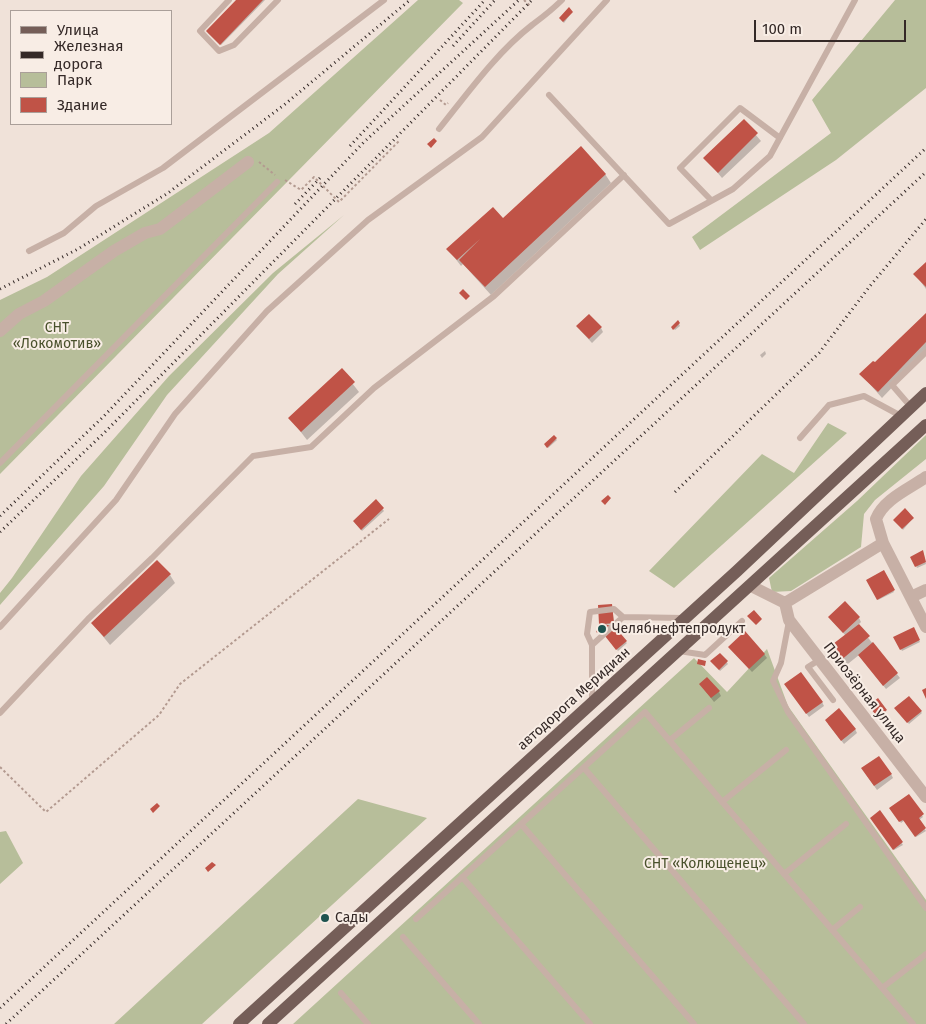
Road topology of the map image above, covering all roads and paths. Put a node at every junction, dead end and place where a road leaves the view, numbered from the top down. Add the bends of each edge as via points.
1 (229, 0) edge
2 (278, 0) edge
3 (384, 0) edge
4 (524, 0) edge
5 (562, 0) edge
6 (607, 0) edge
7 (854, 0) edge
8 (531, 7) dead end
9 (549, 95) dead end
10 (440, 100) dead end
11 (446, 105) dead end
12 (439, 129) dead end
13 (780, 138) junction
14 (400, 140) dead end
15 (248, 162) joint
16 (624, 175) junction
17 (278, 179) junction
18 (711, 200) junction
19 (30, 251) dead end
20 (0, 331) edge
21 (926, 352) edge
22 (926, 392) edge
23 (911, 407) junction
24 (901, 416) junction
25 (926, 425) edge
26 (800, 438) dead end
27 (0, 464) edge
28 (926, 477) edge
29 (389, 519) dead end
30 (883, 543) junction
31 (737, 571) junction
32 (751, 586) junction
33 (926, 590) edge
34 (911, 597) junction
35 (785, 603) junction
36 (623, 617) junction
37 (686, 618) junction
38 (789, 620) junction
39 (742, 621) dead end
40 (0, 627) edge
41 (926, 627) edge
42 (592, 645) junction
43 (679, 651) junction
44 (819, 660) junction
45 (833, 700) dead end
46 (592, 703) junction
47 (709, 708) dead end
48 (0, 713) edge
49 (670, 740) junction
50 (786, 750) dead end
51 (0, 767) edge
52 (584, 768) junction
53 (926, 797) edge
54 (722, 802) junction
55 (520, 824) junction
56 (846, 824) dead end
57 (784, 874) junction
58 (462, 877) junction
59 (860, 908) dead end
60 (926, 908) edge
61 (416, 919) dead end
62 (832, 930) junction
63 (403, 937) dead end
64 (926, 954) edge
65 (882, 988) junction
66 (341, 993) dead end
67 (239, 1024) edge
68 (268, 1024) edge
69 (368, 1024) edge
70 (479, 1024) edge
71 (590, 1024) edge
72 (694, 1024) edge
73 (804, 1024) edge
74 (913, 1024) edge

1 - 2 lane via 200,31 219,51 234,45
3 - 19 lane via 163,168 96,206 64,233
4 - 8 path
5 - 12 lane via 532,24 484,72
6 - 40 lane via 482,137 368,220 267,311 175,414 116,500
7 - 13 lane
9 - 16 lane
10 - 11 path
13 - 18 lane via 770,156 733,189
13 - 18 lane via 740,108 680,168
14 - 17 path via 339,202 314,177 301,190
15 - 17 path via 252,157
15 - 20 street via 160,229 145,233 114,251 44,302 19,314
16 - 18 lane via 669,224
16 - 48 lane via 494,296 374,388 311,447 253,456 88,618
17 - 27 lane
21 - 23 lane via 892,386
22 - 23 main road, автодорога Меридиан
23 - 24 main road, автодорога Меридиан
24 - 26 lane via 864,396 828,405
24 - 31 main road, автодорога Меридиан
25 - 32 main road
28 - 30 street via 886,502 880,511 876,519
29 - 51 path via 180,684 159,715 46,812
30 - 34 street
30 - 35 street
31 - 32 main road
31 - 37 main road, автодорога Меридиан
32 - 35 street
32 - 43 main road
33 - 34 street
34 - 41 street
35 - 38 street, Приозёрная улица
36 - 37 lane
36 - 42 lane
36 - 42 lane via 614,609 590,612 587,634
37 - 46 main road, автодорога Меридиан
38 - 44 street, Приозёрная улица
38 - 60 lane via 781,662 773,681 788,712
39 - 43 lane via 705,655
42 - 46 lane
43 - 68 main road
44 - 45 lane via 808,667
44 - 53 street, Приозёрная улица
46 - 67 main road, автодорога Меридиан
47 - 49 lane
49 - 52 lane via 645,712
49 - 54 lane
50 - 54 lane
52 - 55 lane
52 - 73 lane
54 - 57 lane
55 - 58 lane
55 - 72 lane
56 - 57 lane
57 - 62 lane
58 - 61 lane
58 - 71 lane
59 - 62 lane
62 - 65 lane
63 - 70 lane
64 - 65 lane
65 - 74 lane
66 - 69 lane

